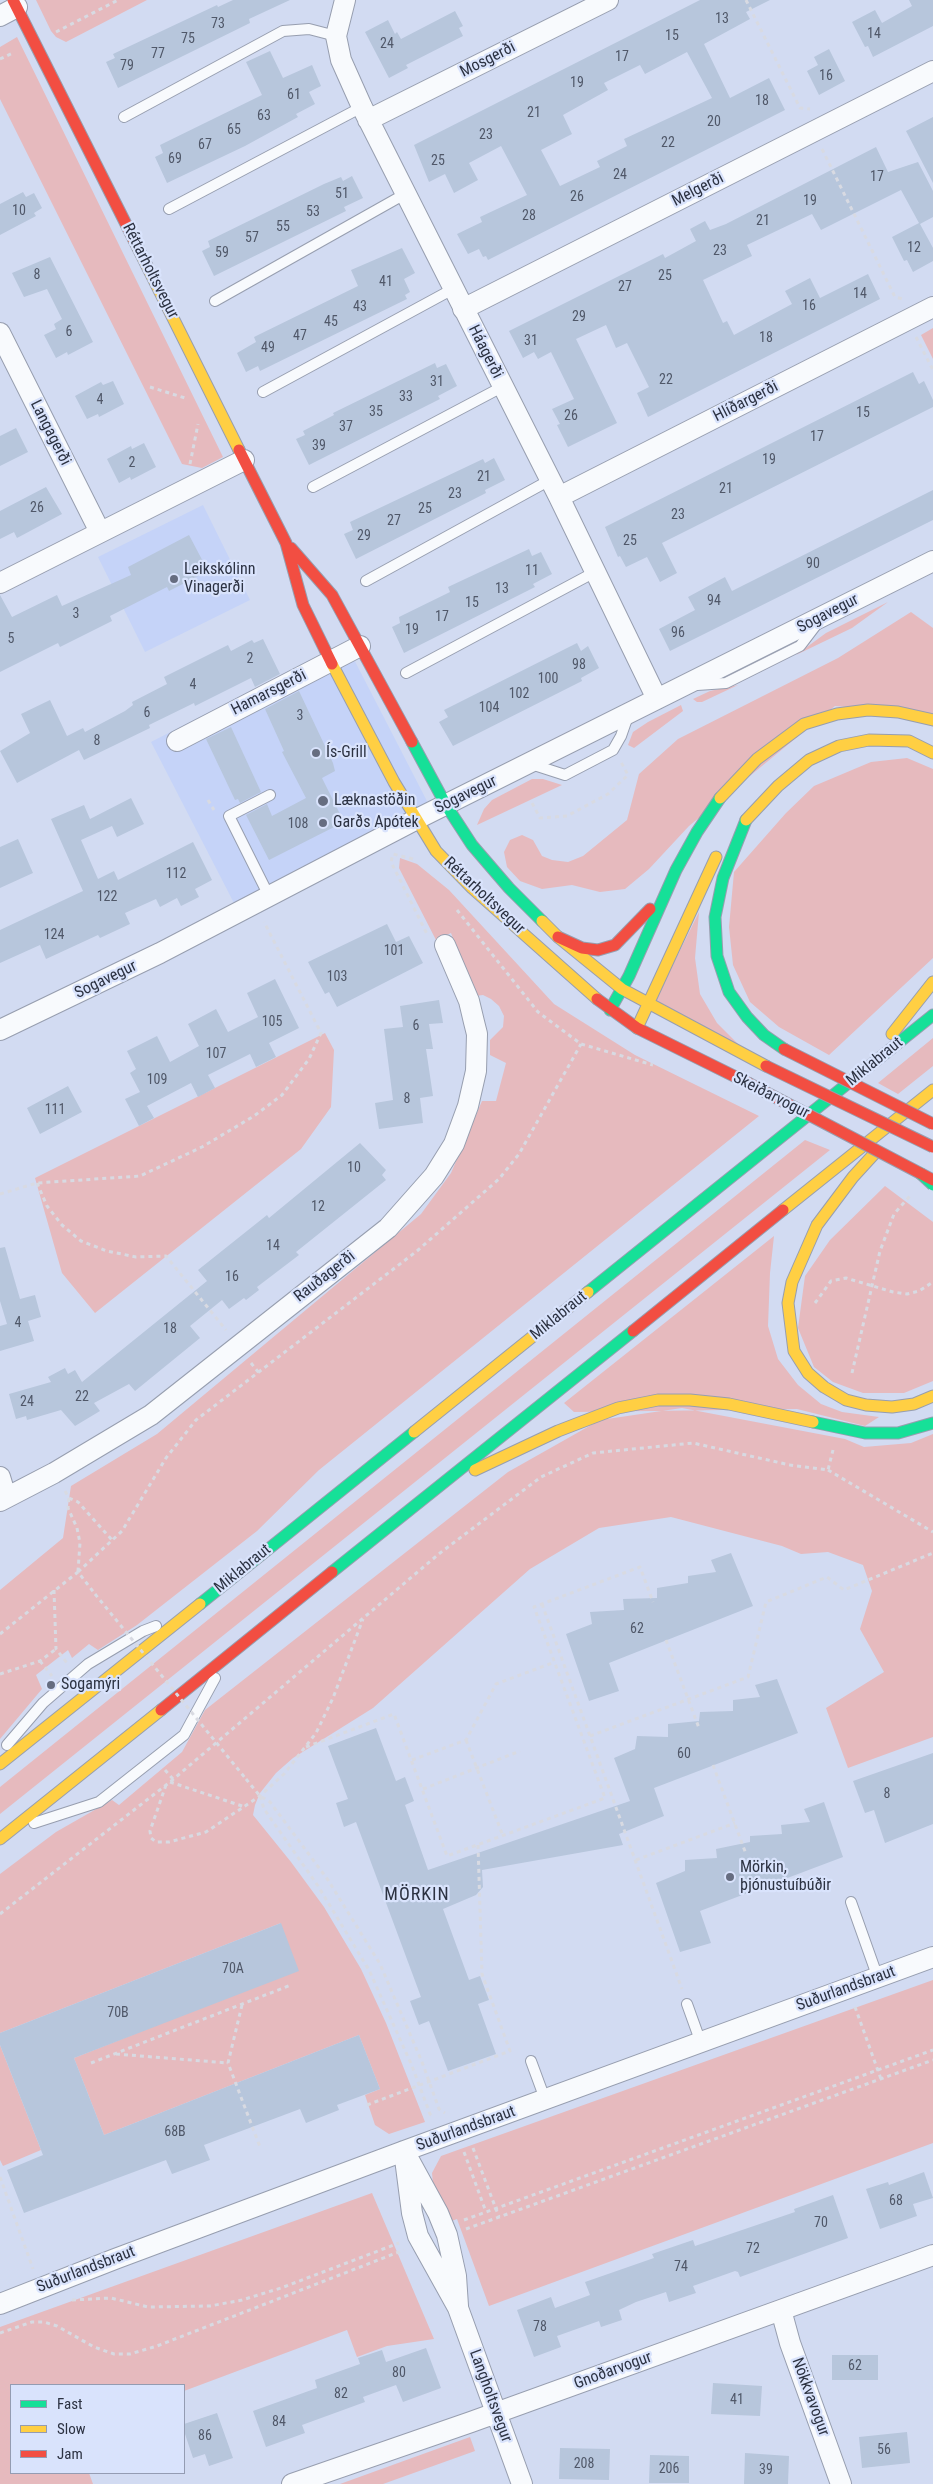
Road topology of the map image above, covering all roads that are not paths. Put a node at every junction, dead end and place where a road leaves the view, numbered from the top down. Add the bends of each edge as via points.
1 (345, 0) edge
2 (608, 0) edge
3 (10, 8) edge
4 (336, 36) junction
5 (933, 71) edge
6 (365, 113) junction
7 (124, 117) dead end
8 (405, 194) junction
9 (169, 209) dead end
10 (453, 289) junction
11 (214, 301) dead end
12 (933, 307) edge
13 (463, 309) junction
14 (0, 333) edge
15 (502, 387) junction
16 (263, 392) dead end
17 (244, 460) junction
18 (313, 487) dead end
19 (554, 488) junction
20 (100, 532) junction
21 (286, 543) junction
22 (933, 561) edge
23 (595, 572) junction
24 (366, 580) dead end
25 (0, 583) edge
26 (360, 646) junction
27 (331, 661) junction
28 (406, 673) dead end
29 (657, 699) junction
30 (933, 720) edge
31 (177, 741) dead end
32 (933, 753) edge
33 (270, 795) dead end
34 (446, 805) junction
35 (747, 817) junction
36 (417, 819) junction
37 (676, 870) junction
38 (262, 900) junction
39 (558, 937) junction
40 (448, 952) road end
41 (933, 982) edge
42 (622, 988) junction
43 (649, 1004) junction
44 (610, 1010) junction
45 (933, 1015) edge
46 (637, 1028) junction
47 (0, 1030) edge
48 (858, 1076) junction
49 (933, 1090) edge
50 (933, 1124) edge
51 (933, 1147) edge
52 (920, 1173) junction
53 (933, 1180) edge
54 (933, 1185) edge
55 (933, 1396) edge
56 (933, 1423) edge
57 (0, 1477) edge
58 (433, 1490) junction
59 (3, 1499) edge
60 (185, 1616) junction
61 (227, 1656) junction
62 (0, 1759) edge
63 (0, 1764) edge
64 (10, 1831) junction
65 (0, 1839) edge
66 (851, 1902) dead end
67 (933, 1958) edge
68 (878, 1978) junction
69 (687, 2004) road end
70 (701, 2042) junction
71 (530, 2061) dead end
72 (545, 2099) junction
73 (404, 2151) junction
74 (933, 2255) edge
75 (0, 2304) edge
76 (458, 2308) junction
77 (781, 2310) junction
78 (496, 2413) junction
79 (292, 2484) edge
80 (522, 2484) edge
81 (842, 2484) edge

1 - 4 street, Háagerði
2 - 6 street, Mosgerði
3 - 17 main road, Réttarholtsvegur
4 - 6 street, Háagerði via 341,60
4 - 7 lane via 309,29 283,31
5 - 13 street, Melgerði
6 - 8 street, Háagerði
6 - 9 lane
8 - 10 street, Háagerði
8 - 11 lane
10 - 13 street, Háagerði
10 - 16 lane
12 - 19 street, Hlíðargerði
13 - 15 street, Háagerði
14 - 20 street, Langagerði
15 - 18 lane
15 - 19 street, Háagerði
17 - 20 street
17 - 21 main road, Réttarholtsvegur
19 - 23 street, Háagerði
19 - 24 lane
20 - 25 street
21 - 26 main road, Réttarholtsvegur via 332,595
21 - 27 main road, Réttarholtsvegur via 303,605
22 - 29 street, Sogavegur
23 - 28 lane
23 - 29 street, Háagerði
26 - 27 street, Hamarsgerði
26 - 34 main road, Réttarholtsvegur
27 - 31 street, Hamarsgerði
27 - 36 main road, Réttarholtsvegur via 394,782
29 - 34 street, Sogavegur
30 - 37 main road via 898,712 868,710 837,714 804,724 781,739 725,790 696,832
32 - 35 main road via 909,741 869,740 839,746 809,760
33 - 38 lane via 229,816
34 - 36 street, Sogavegur
34 - 39 main road, Réttarholtsvegur via 472,845
35 - 43 main road via 729,833
35 - 50 main road, bridge via 723,878 715,917 717,956 730,992 764,1035 784,1049
36 - 38 street, Sogavegur
36 - 44 main road, Réttarholtsvegur via 436,851 461,878
37 - 39 main road via 647,912 615,945 590,949
37 - 42 main road
38 - 47 street, Sogavegur
39 - 42 main road, Réttarholtsvegur
40 - 59 street, Rauðagerði via 469,1001 477,1034 476,1071 454,1144 434,1176 388,1228 151,1415 54,1473
41 - 48 main road
42 - 43 main road, Skeiðarvogur
42 - 44 main road
43 - 46 main road
43 - 51 main road, Skeiðarvogur, bridge via 766,1066
44 - 46 main road, Skeiðarvogur
45 - 48 main road, Miklabraut
46 - 52 main road, Skeiðarvogur, bridge
48 - 60 main road, Miklabraut
49 - 55 main road via 852,1177 817,1225 792,1282 788,1303 794,1351 808,1373 824,1387 846,1400 866,1405 892,1407 914,1404
49 - 58 main road
52 - 53 main road, Skeiðarvogur, bridge
52 - 54 main road, bridge
56 - 58 main road via 898,1433 865,1433 729,1404 658,1400 618,1408 558,1431
57 - 59 street
58 - 61 main road
60 - 62 lane, Miklabraut via 143,1631 88,1664 42,1702 8,1741
60 - 63 main road, Miklabraut
61 - 64 main road
61 - 64 lane via 184,1735 99,1802
64 - 65 main road
66 - 68 lane
67 - 68 street, Suðurlandsbraut
68 - 70 street, Suðurlandsbraut
69 - 70 lane
70 - 72 street, Suðurlandsbraut
71 - 72 lane
72 - 73 street, Suðurlandsbraut
73 - 75 street, Suðurlandsbraut
73 - 76 street, Langholtsvegur via 447,2235 456,2276
73 - 76 street, Langholtsvegur via 418,2236
74 - 77 street, Gnoðarvogur
76 - 78 street, Langholtsvegur
77 - 78 street, Gnoðarvogur
77 - 81 street, Nökkvavogur
78 - 79 street, Gnoðarvogur
78 - 80 street, Langholtsvegur

